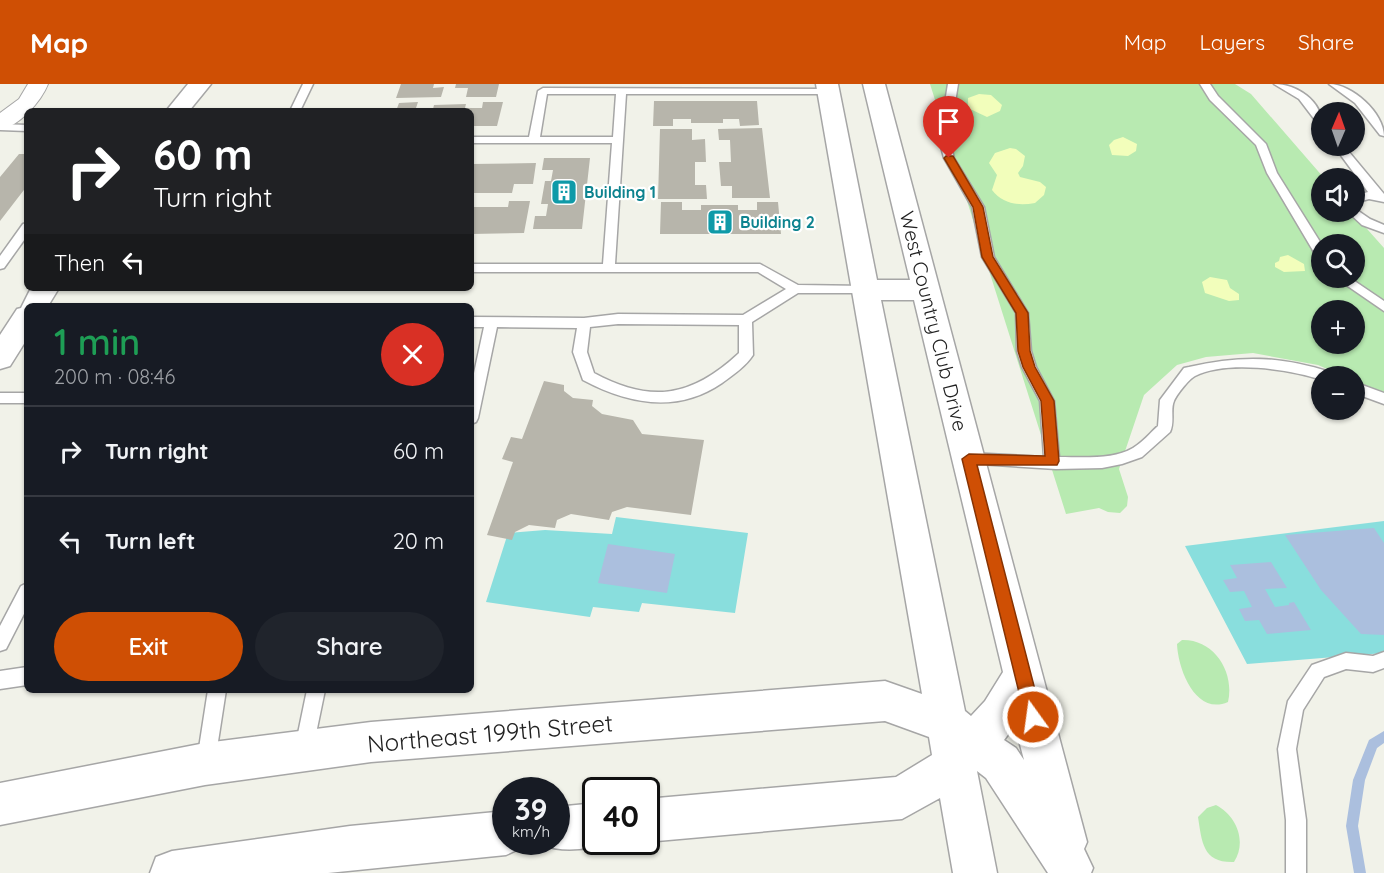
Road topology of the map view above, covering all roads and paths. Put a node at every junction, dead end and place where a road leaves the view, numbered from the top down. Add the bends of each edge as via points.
1 (38, 84) edge
2 (200, 84) edge
3 (308, 84) edge
4 (953, 84) edge
5 (1205, 84) edge
6 (1279, 84) edge
7 (1334, 84) edge
8 (827, 87) edge
9 (875, 87) edge
10 (12, 90) dead end
11 (621, 91) junction
12 (180, 108) edge
13 (296, 108) edge
14 (1311, 108) edge
15 (1, 124) edge
16 (24, 128) edge
17 (1384, 133) edge
18 (474, 140) edge
19 (534, 140) junction
20 (617, 140) junction
21 (1347, 156) edge
22 (1365, 196) edge
23 (1381, 197) edge
24 (1365, 221) edge
25 (1384, 229) edge
26 (24, 231) edge
27 (1311, 238) edge
28 (0, 265) edge
29 (474, 268) edge
30 (609, 268) junction
31 (1356, 288) edge
32 (796, 289) junction
33 (866, 290) junction
34 (927, 290) junction
35 (1384, 307) edge
36 (746, 320) junction
37 (24, 321) edge
38 (474, 321) edge
39 (492, 322) junction
40 (584, 323) junction
41 (0, 358) edge
42 (1311, 371) edge
43 (1365, 391) edge
44 (0, 398) edge
45 (24, 398) edge
46 (1384, 399) edge
47 (474, 404) edge
48 (969, 459) junction
49 (1052, 461) junction
50 (24, 597) edge
51 (0, 643) edge
52 (1384, 660) edge
53 (1023, 675) junction
54 (24, 676) edge
55 (0, 680) edge
56 (217, 693) edge
57 (315, 693) edge
58 (959, 744) junction
59 (304, 751) junction
60 (205, 764) junction
61 (0, 804) edge
62 (660, 820) edge
63 (492, 835) edge
64 (1072, 870) edge
65 (172, 873) edge
66 (975, 873) edge
67 (1296, 873) edge

1 - 15 street via 33,96
2 - 12 street
3 - 13 lane
4 - 49 lane via 944,139 949,158 978,207 988,257 1022,313 1024,351 1047,401
5 - 27 lane via 1261,144 1272,173
6 - 14 lane via 1303,97
7 - 17 lane via 1359,101
8 - 9 street
8 - 11 lane
8 - 33 street
9 - 34 street, West Country Club Drive
10 - 15 street via 1,112
11 - 19 lane via 543,91
11 - 20 lane
15 - 16 lane
18 - 19 lane
19 - 20 lane
20 - 30 lane
21 - 23 lane
22 - 23 lane
24 - 25 lane
26 - 28 lane
29 - 30 lane
30 - 32 lane via 760,268
31 - 35 lane
32 - 33 lane
32 - 36 lane
33 - 34 street
33 - 58 street
34 - 48 street, West Country Club Drive
36 - 40 lane via 618,319
36 - 40 lane via 746,355 729,372 697,391 659,399 610,390 588,376 580,352
37 - 41 street
38 - 39 lane
39 - 40 lane
39 - 47 lane
42 - 49 lane via 1259,362 1223,364 1189,372 1167,400 1165,428 1139,452 1116,461
43 - 46 lane
44 - 45 lane
48 - 49 lane
48 - 53 street, West Country Club Drive
50 - 51 lane
52 - 67 lane via 1373,664 1346,661 1318,671 1294,707 1287,749 1296,820
53 - 58 street via 999,714
53 - 64 street, West Country Club Drive
54 - 55 lane
56 - 60 lane
57 - 59 lane
58 - 59 street, Northeast 199th Street via 885,701 371,742
58 - 62 street via 902,798
58 - 64 street, Northeast 199th Street via 1001,763
58 - 66 street
59 - 60 street, Northeast 199th Street
60 - 61 street, Northeast 199th Street
63 - 65 street via 349,857

